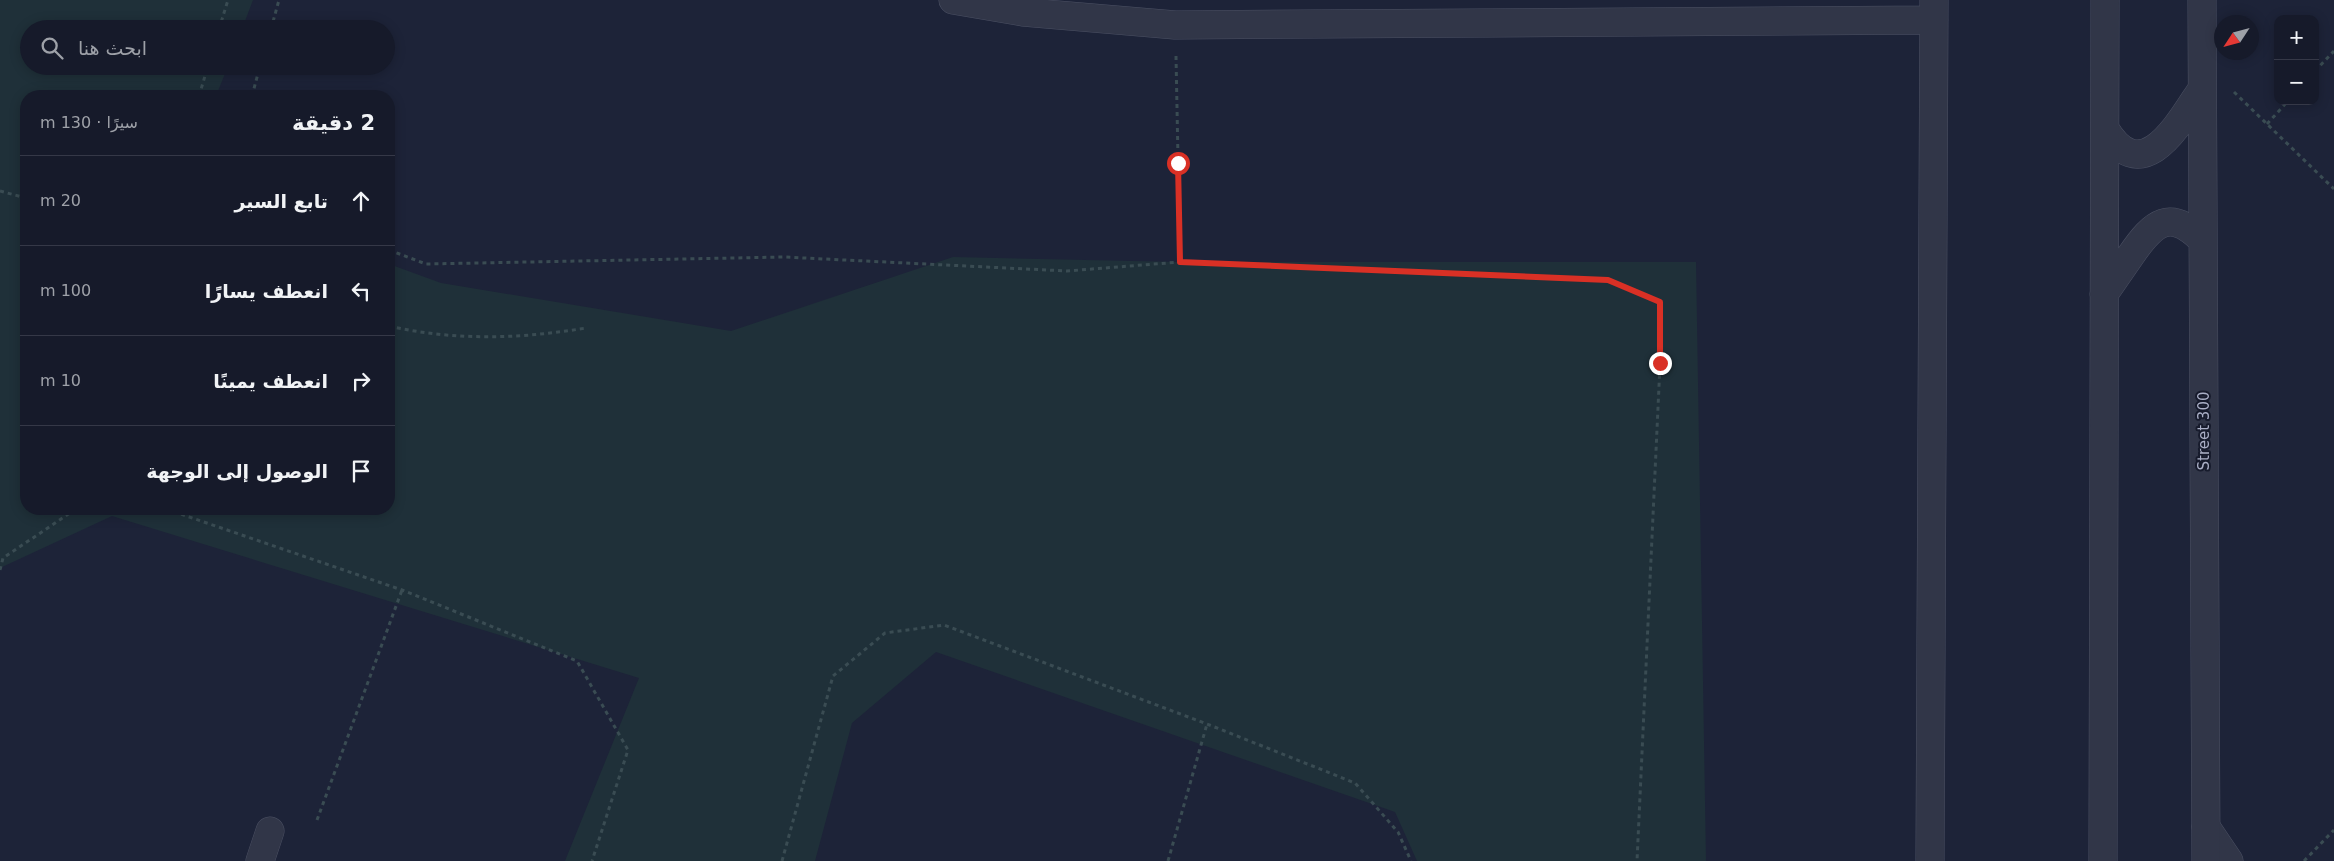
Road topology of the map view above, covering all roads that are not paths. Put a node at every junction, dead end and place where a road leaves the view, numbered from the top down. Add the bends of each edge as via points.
1 (953, 0) edge
2 (2105, 0) edge
3 (2202, 0) edge
4 (1934, 10) edge
5 (2202, 90) junction
6 (2105, 129) junction
7 (2202, 241) junction
8 (2104, 294) junction
9 (2206, 827) junction
10 (270, 831) dead end
11 (260, 861) edge
12 (1930, 861) edge
13 (2103, 861) edge
14 (2206, 861) edge
15 (2229, 861) edge

1 - 4 street via 1023,12 1175,25
2 - 6 street
3 - 5 street, Street 300
4 - 12 street
5 - 6 street via 2168,140 2156,149 2141,154 2126,151 2113,142
5 - 7 street, Street 300
6 - 8 street
7 - 8 street via 2183,225 2170,222 2158,225 2147,232
7 - 9 street, Street 300
8 - 13 street
9 - 14 street, Street 300
9 - 15 street
10 - 11 street

